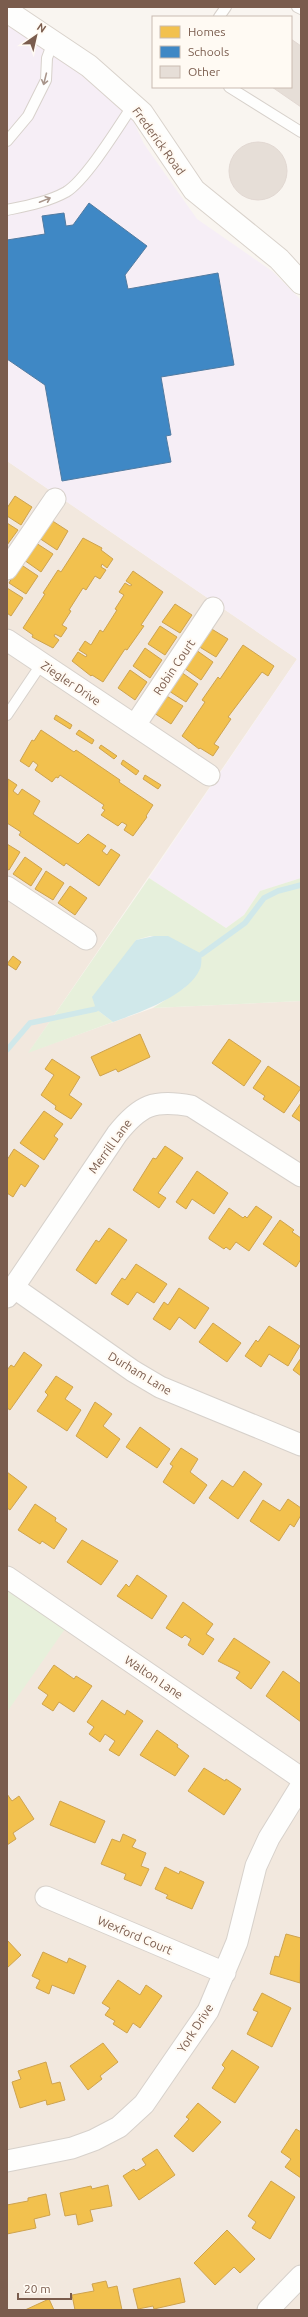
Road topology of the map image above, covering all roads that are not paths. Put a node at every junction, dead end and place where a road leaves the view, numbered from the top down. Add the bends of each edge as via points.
1 (226, 7) edge
2 (297, 7) edge
3 (301, 9) edge
4 (7, 11) edge
5 (220, 16) edge
6 (53, 42) junction
7 (231, 88) edge
8 (133, 105) junction
9 (301, 132) edge
10 (7, 142) edge
11 (7, 210) edge
12 (301, 283) edge
13 (55, 500) dead end
14 (7, 569) edge
15 (213, 608) dead end
16 (7, 640) edge
17 (42, 663) junction
18 (7, 715) edge
19 (135, 725) junction
20 (209, 775) dead end
21 (7, 887) edge
22 (86, 939) dead end
23 (301, 1176) edge
24 (10, 1292) edge
25 (301, 1445) edge
26 (7, 1577) edge
27 (301, 1778) edge
28 (301, 1786) edge
29 (46, 1897) dead end
30 (225, 1973) junction
31 (7, 2161) edge
32 (301, 2276) edge
33 (268, 2310) edge

1 - 5 lane
2 - 3 lane
4 - 6 street, Frederick Road
6 - 8 street, Frederick Road via 89,66
6 -> 10 lane via 47,58 46,80 28,116
7 - 9 lane
11 -> 8 lane via 38,203 67,192 90,167
8 - 12 street, Frederick Road via 142,113 194,190 280,259
13 - 14 street
15 - 19 street, Robin Court
16 - 17 street, Ziegler Drive
17 - 18 lane
17 - 19 street, Ziegler Drive
19 - 20 street, Ziegler Drive
21 - 22 street
23 - 24 street, Merrill Lane via 191,1106 173,1102 155,1103 141,1109 117,1134
24 - 25 street, Durham Lane via 160,1387
26 - 27 street, Walton Lane
28 - 30 street, York Drive via 269,1838 256,1866 238,1942
29 - 30 street, Wexford Court
30 - 31 street, York Drive via 208,2011 144,2104 119,2127 72,2148
32 - 33 street

